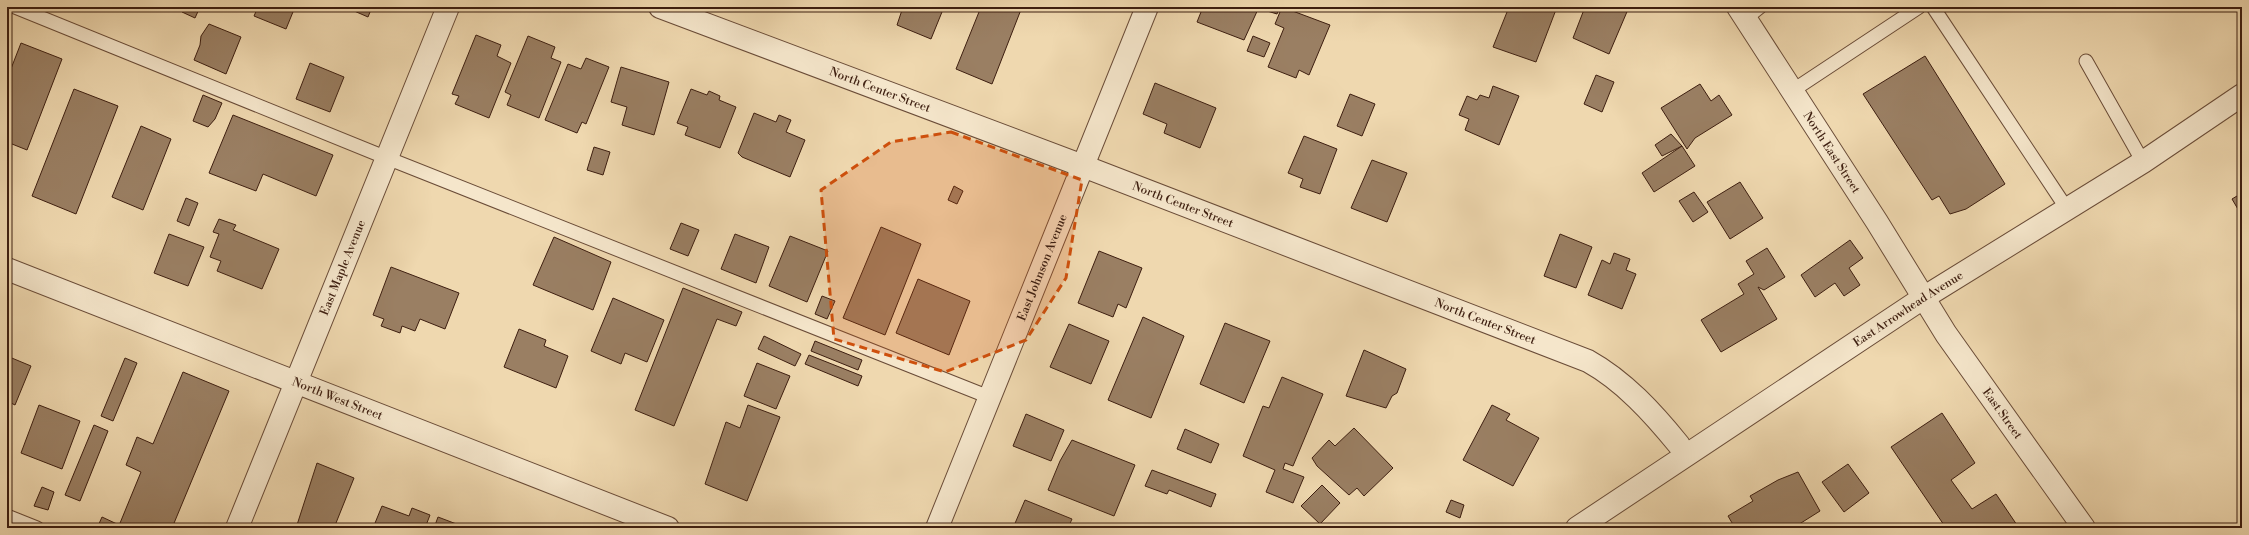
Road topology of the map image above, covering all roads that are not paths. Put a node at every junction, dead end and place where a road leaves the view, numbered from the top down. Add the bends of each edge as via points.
1 (15, 7) edge
2 (448, 7) edge
3 (660, 7) edge
4 (1147, 7) edge
5 (1919, 7) edge
6 (1933, 7) edge
7 (1748, 11) edge
8 (2086, 61) dead end
9 (1792, 91) junction
10 (2242, 96) edge
11 (387, 158) junction
12 (2143, 162) junction
13 (1083, 166) junction
14 (2067, 209) junction
15 (7, 269) edge
16 (1924, 298) junction
17 (295, 382) junction
18 (989, 397) junction
19 (1680, 445) dead end
20 (7, 516) edge
21 (38, 528) edge
22 (237, 528) edge
23 (668, 528) edge
24 (937, 528) edge
25 (1577, 528) edge
26 (2084, 528) edge

1 - 11 lane
2 - 11 street, East Maple Avenue
3 - 13 street, North Center Street
4 - 13 street, East Johnson Avenue
5 - 9 lane
6 - 14 lane
7 - 9 street, North East Street
8 - 12 lane
9 - 16 street, North East Street
10 - 12 street, East Arrowhead Avenue
11 - 17 street, East Maple Avenue
11 - 18 lane
12 - 14 street, East Arrowhead Avenue
13 - 18 street, East Johnson Avenue
13 - 19 street, North Center Street via 1588,361 1600,367 1632,393
14 - 16 street, East Arrowhead Avenue
15 - 17 street, North West Street
16 - 25 street, East Arrowhead Avenue
16 - 26 street, East Street via 1946,334
17 - 22 street, East Maple Avenue
17 - 23 street, North West Street
18 - 24 street, East Johnson Avenue
20 - 21 lane

